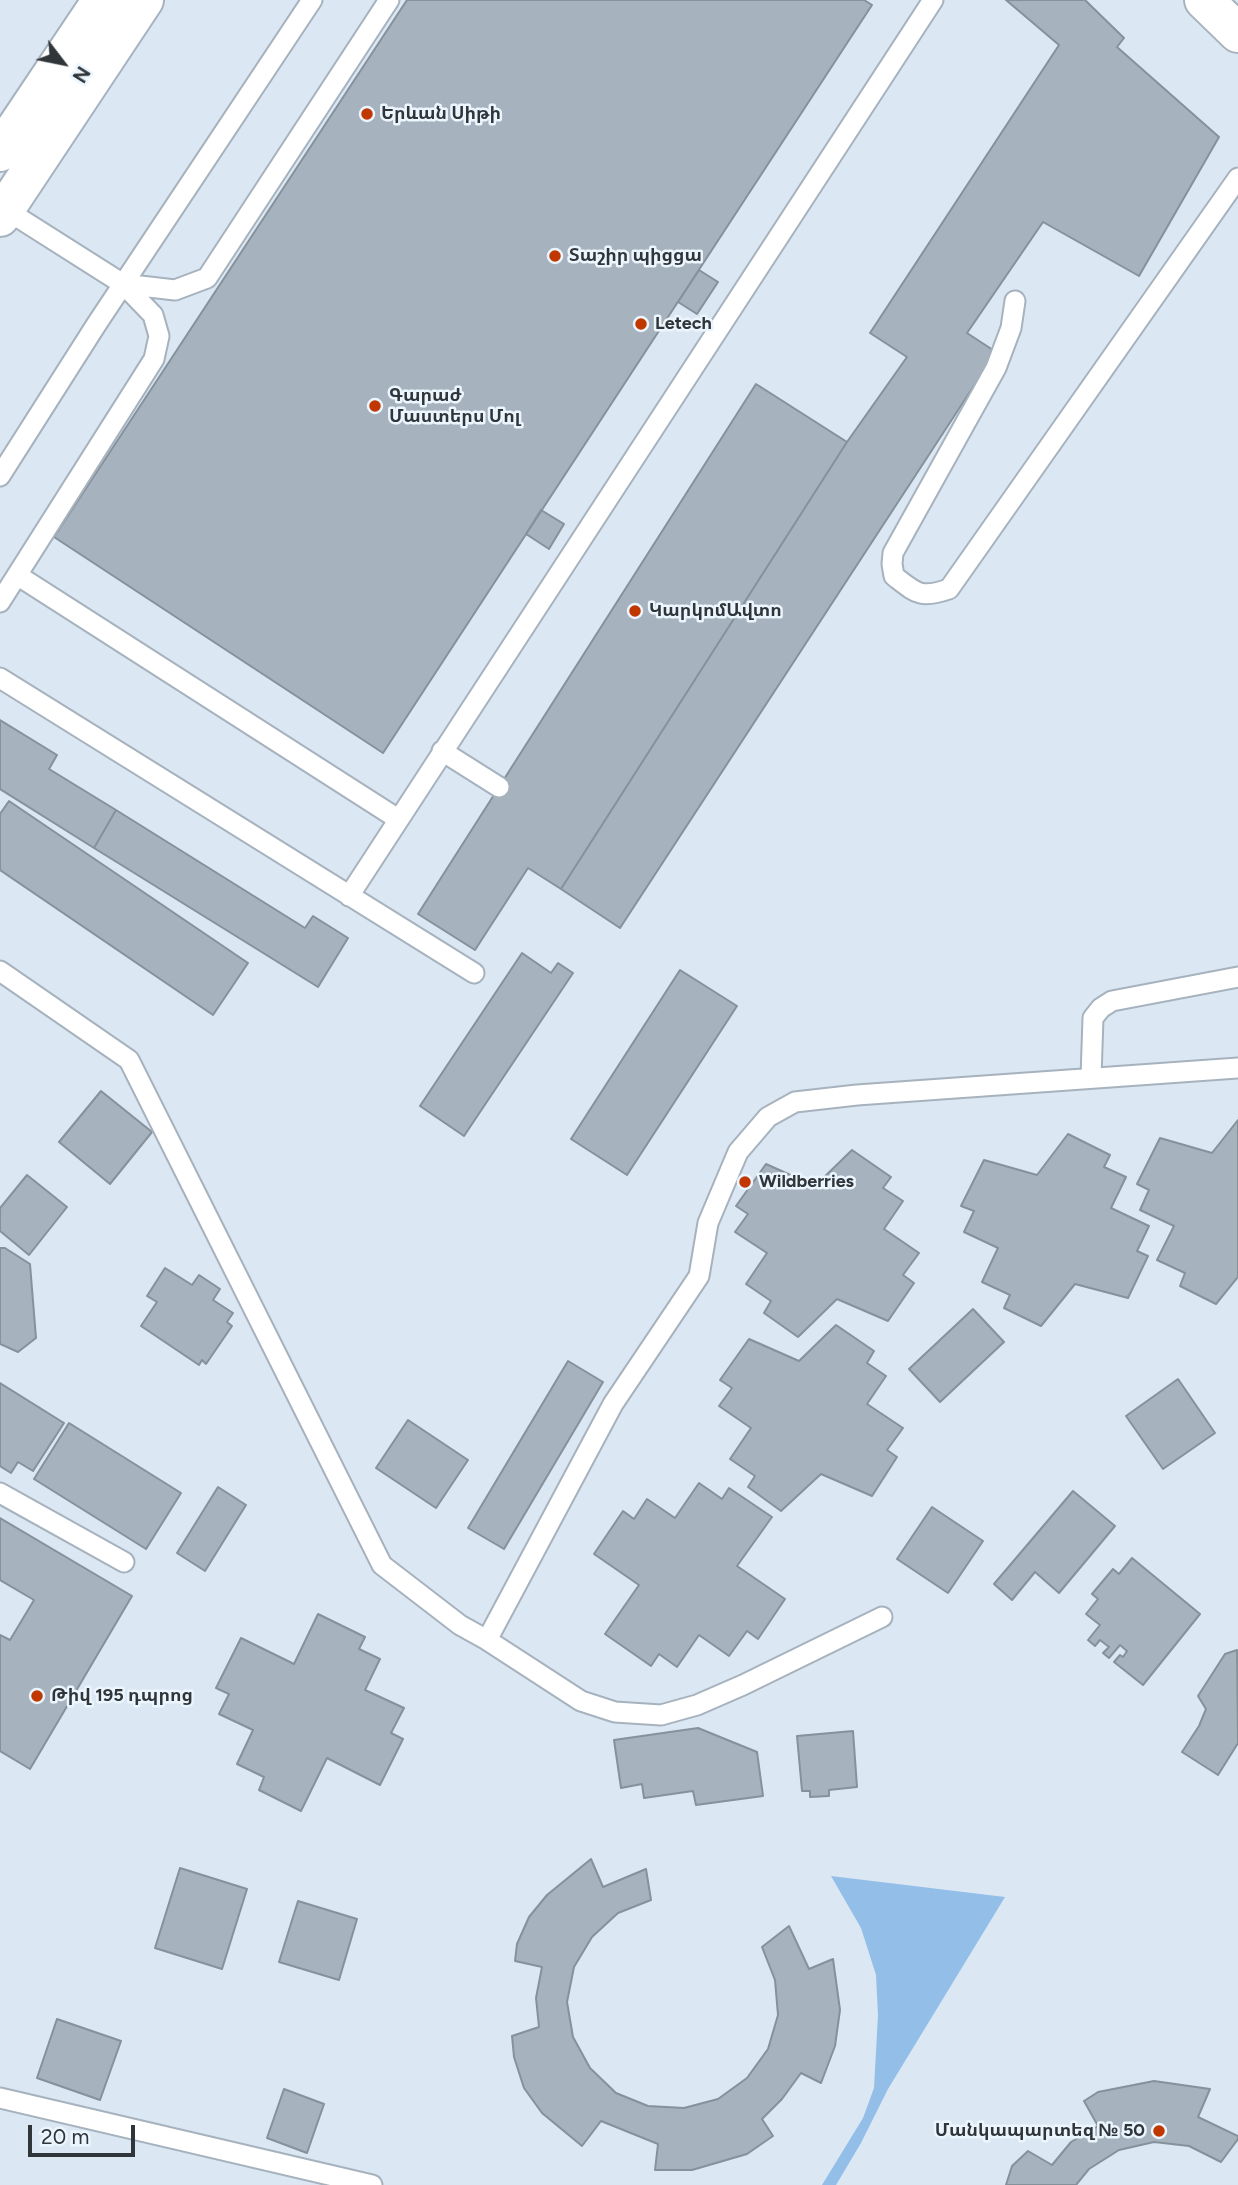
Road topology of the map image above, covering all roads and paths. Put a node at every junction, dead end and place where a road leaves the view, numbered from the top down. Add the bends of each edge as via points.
1 (102, 0) edge
2 (144, 0) edge
3 (312, 0) edge
4 (390, 0) edge
5 (933, 0) edge
6 (1204, 0) edge
7 (1238, 33) edge
8 (0, 152) edge
9 (1238, 178) edge
10 (2, 211) edge
11 (123, 284) junction
12 (1015, 301) dead end
13 (0, 476) edge
14 (17, 575) junction
15 (0, 603) edge
16 (0, 678) edge
17 (442, 751) junction
18 (499, 787) dead end
19 (398, 818) junction
20 (349, 896) junction
21 (0, 971) edge
22 (474, 973) dead end
23 (1238, 977) edge
24 (1238, 1068) edge
25 (1091, 1077) junction
26 (0, 1493) edge
27 (124, 1562) dead end
28 (882, 1617) dead end
29 (487, 1640) junction
30 (0, 2098) edge
31 (372, 2185) edge

1 - 8 main road
2 - 10 main road
3 - 11 lane
4 - 11 lane via 207,278 175,289
5 - 17 lane
6 - 7 main road
9 - 12 lane via 949,589 918,594 894,576 893,553 996,368 1011,328
10 - 11 lane
11 - 13 lane
11 - 14 lane via 153,315 159,336 154,359
14 - 15 lane
14 - 19 lane
16 - 20 lane
17 - 18 lane
17 - 19 lane
19 - 20 lane
20 - 22 lane
21 - 29 lane via 129,1060 382,1565
23 - 25 lane via 1112,1001 1101,1008 1093,1018
24 - 25 lane
25 - 29 lane via 795,1102 768,1117 738,1152 708,1223 699,1276 613,1404
26 - 27 lane
28 - 29 lane via 743,1685 697,1705 661,1714 615,1712 582,1701
30 - 31 lane

